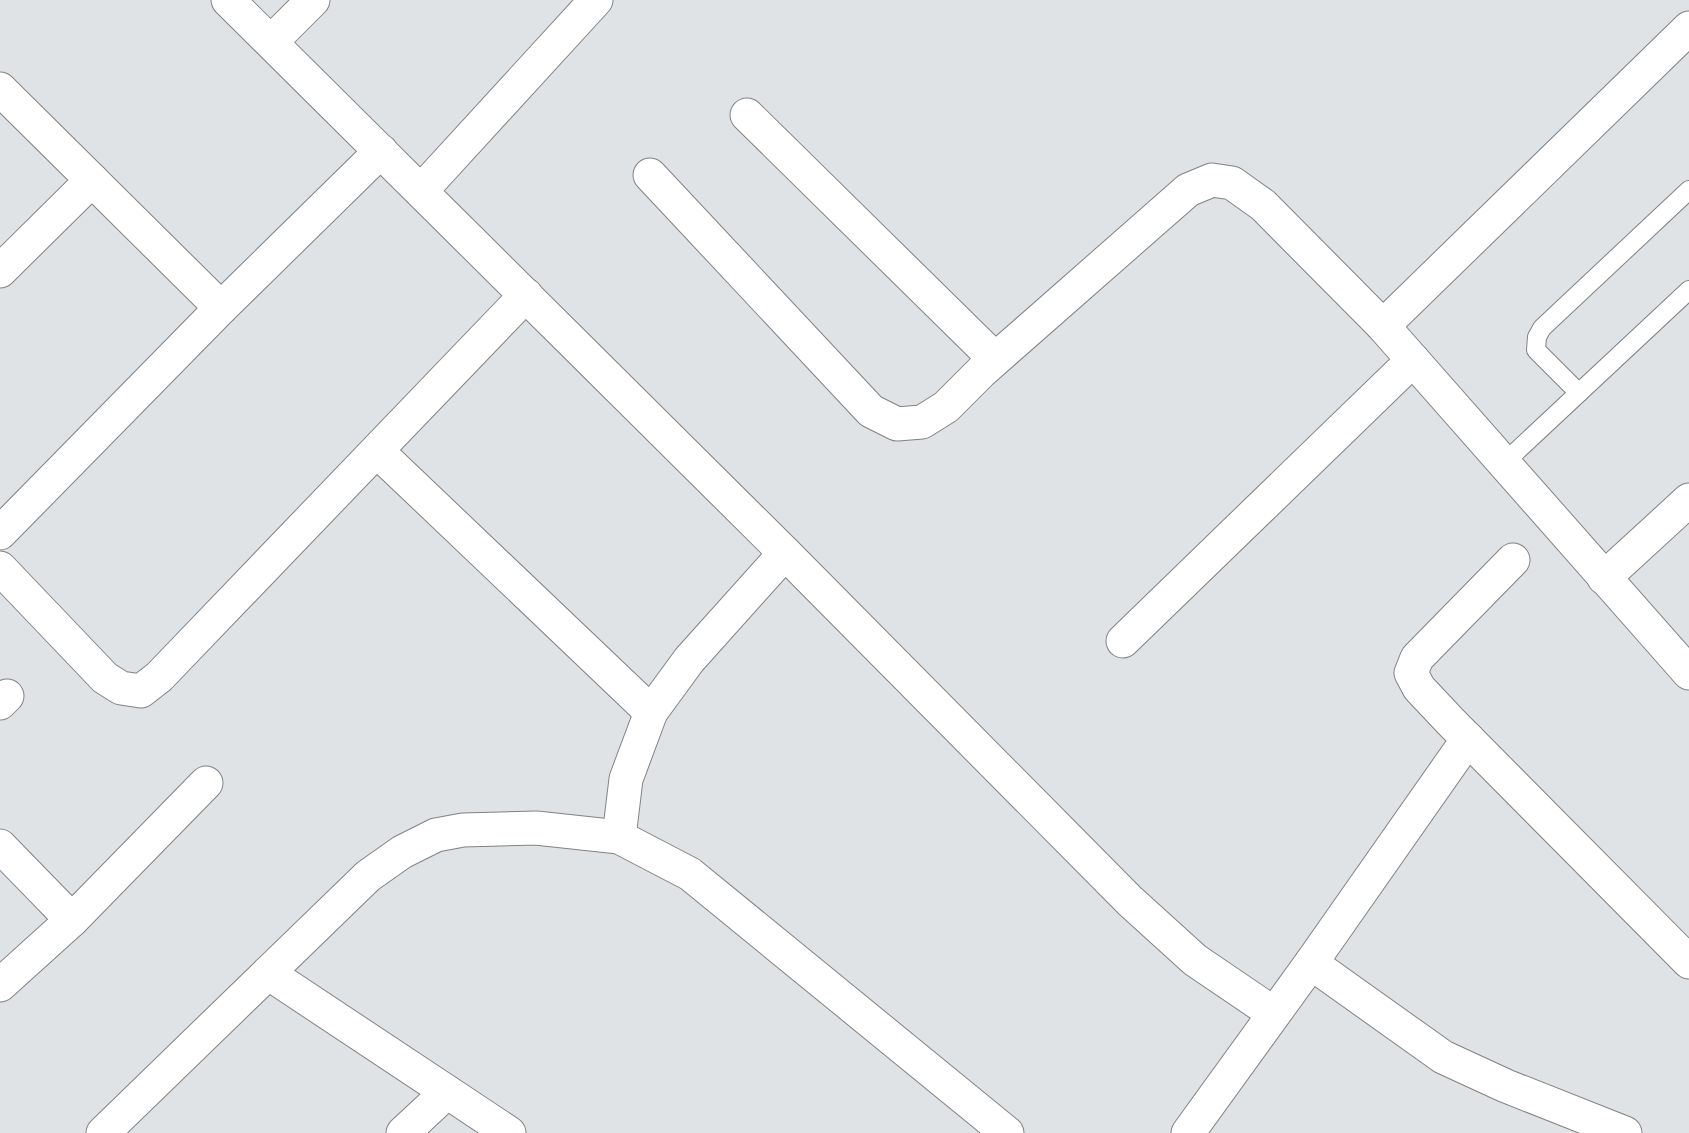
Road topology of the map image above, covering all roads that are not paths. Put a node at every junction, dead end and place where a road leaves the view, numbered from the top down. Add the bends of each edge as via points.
1 (228, 0) edge
2 (313, 0) edge
3 (596, 0) edge
4 (1689, 28) edge
5 (272, 42) junction
6 (0, 89) edge
7 (747, 115) dead end
8 (381, 151) junction
9 (650, 175) dead end
10 (92, 180) junction
11 (1689, 190) edge
12 (421, 191) junction
13 (0, 272) edge
14 (1689, 290) edge
15 (526, 295) junction
16 (221, 308) junction
17 (1383, 326) junction
18 (995, 359) junction
19 (1413, 360) junction
20 (1579, 393) junction
21 (377, 451) junction
22 (1504, 463) junction
23 (1689, 500) edge
24 (0, 533) edge
25 (785, 553) junction
26 (1513, 560) dead end
27 (0, 568) edge
28 (1604, 578) junction
29 (1123, 641) dead end
30 (1689, 673) edge
31 (651, 712) junction
32 (1468, 739) junction
33 (206, 783) dead end
34 (619, 837) junction
35 (0, 846) edge
36 (72, 920) junction
37 (1689, 962) edge
38 (1311, 963) junction
39 (268, 973) junction
40 (0, 985) edge
41 (1273, 1013) junction
42 (447, 1092) junction
43 (103, 1133) edge
44 (404, 1133) edge
45 (509, 1133) edge
46 (1007, 1133) edge
47 (1188, 1133) edge
48 (1625, 1133) edge

1 - 5 street
2 - 5 street
3 - 12 street
4 - 17 street
5 - 8 street
6 - 10 street
7 - 18 street
8 - 12 street
8 - 16 street
9 - 18 street via 871,411 897,424 922,422 946,407
10 - 13 street
10 - 16 street
11 - 20 lane via 1537,337 1536,350
12 - 15 street
14 - 20 lane
15 - 21 street
15 - 25 street
16 - 24 street
17 - 18 street via 1263,205 1232,183 1212,180 1188,190
17 - 19 street
19 - 22 street
19 - 29 street
20 - 22 lane
21 - 27 street via 159,677 141,691 121,688 105,678
21 - 31 street
22 - 28 street
23 - 28 street
25 - 31 street via 689,660
25 - 41 street via 1130,901 1196,960
26 - 32 street via 1417,658 1411,673 1419,688
28 - 30 street
31 - 34 street via 626,779
32 - 37 street
32 - 38 street
33 - 36 street
34 - 39 street via 536,828 463,830 436,835 368,876
34 - 46 street via 690,874
35 - 36 street
36 - 40 street
38 - 41 street
38 - 48 street via 1443,1058
39 - 42 street
39 - 43 street
41 - 47 street
42 - 44 street
42 - 45 street

